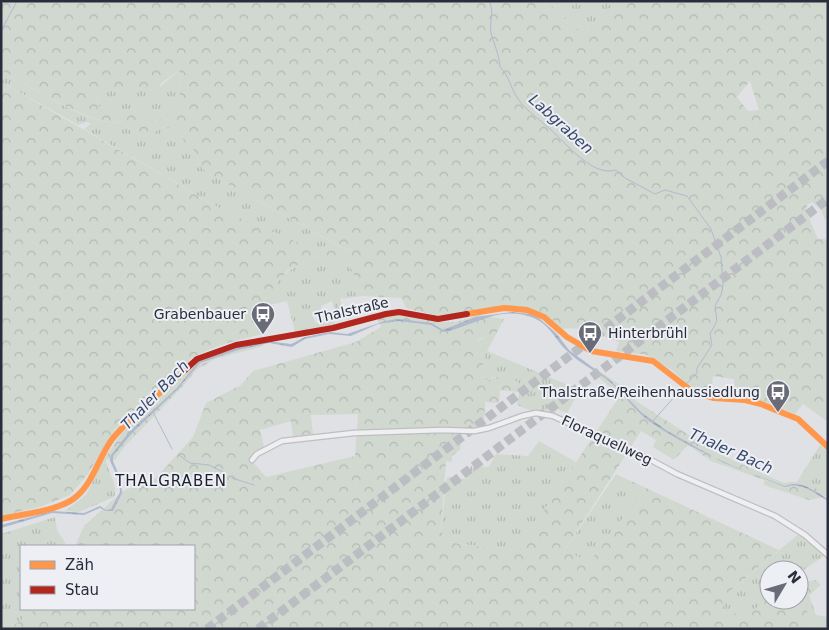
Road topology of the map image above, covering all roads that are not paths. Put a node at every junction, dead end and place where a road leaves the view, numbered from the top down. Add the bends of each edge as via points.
1 (828, 448) edge
2 (252, 460) dead end
3 (1, 519) edge
4 (828, 555) edge

1 - 3 main road, Thalstraße via 798,419 761,404 714,398 695,392 663,368 643,358 592,351 567,337 544,317 527,310 504,308 438,319 399,312 333,328 236,344 197,359 114,437 77,496 62,505
2 - 4 street, Floraquellweg via 282,441 354,433 474,431 536,413 553,416 775,516

